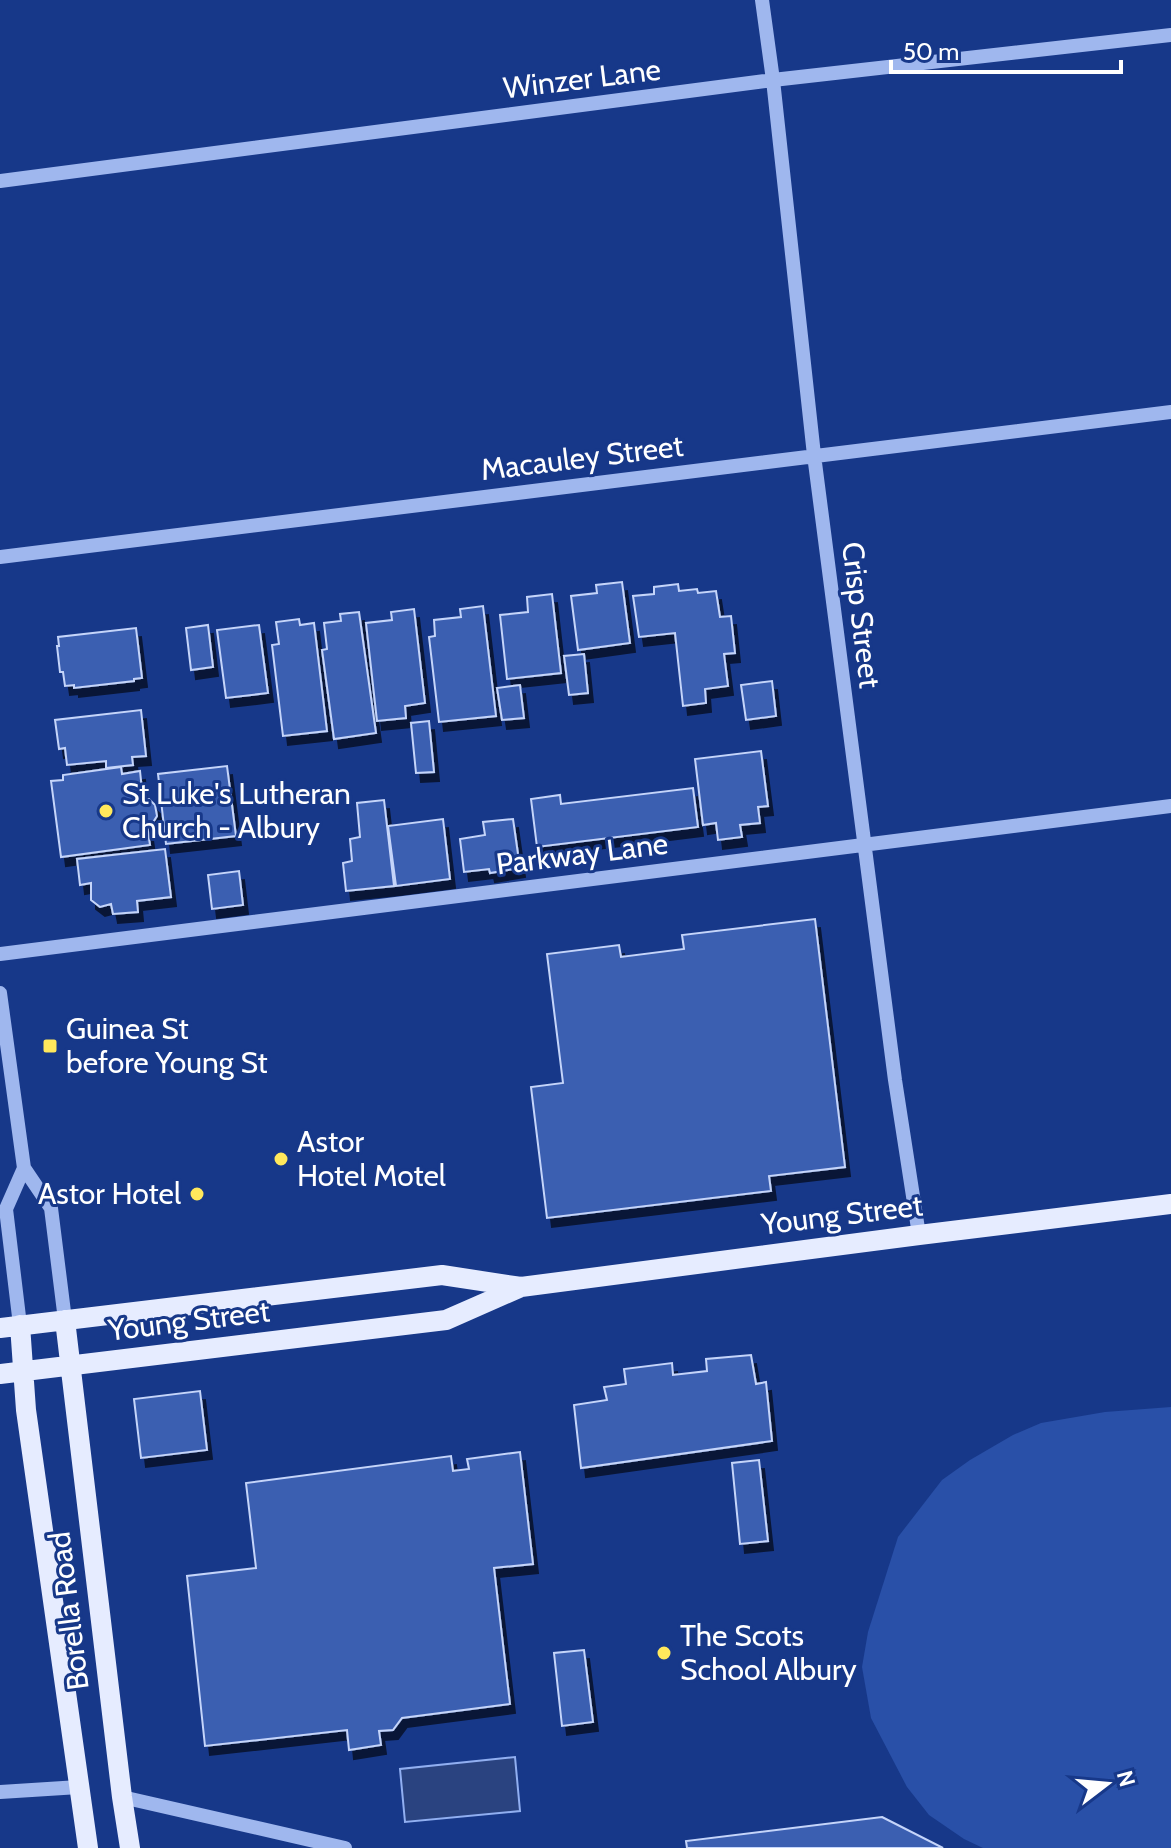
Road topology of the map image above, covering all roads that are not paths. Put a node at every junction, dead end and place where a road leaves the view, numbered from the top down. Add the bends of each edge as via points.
1 (762, 0) edge
2 (1171, 35) edge
3 (773, 80) junction
4 (0, 181) edge
5 (1171, 412) edge
6 (814, 455) junction
7 (0, 557) edge
8 (1171, 806) edge
9 (865, 844) junction
10 (0, 954) edge
11 (0, 993) edge
12 (24, 1168) junction
13 (1171, 1204) edge
14 (919, 1235) junction
15 (521, 1287) junction
16 (65, 1320) junction
17 (10, 1327) edge
18 (69, 1366) junction
19 (23, 1371) junction
20 (0, 1374) edge
21 (79, 1787) junction
22 (0, 1792) edge
23 (122, 1797) junction
24 (88, 1848) edge
25 (130, 1848) edge
26 (345, 1848) edge

1 - 3 street, Crisp Street
2 - 3 street, Winzer Lane
3 - 4 street, Winzer Lane
3 - 6 street, Crisp Street
5 - 6 street, Macauley Street
6 - 7 street, Macauley Street
6 - 9 street, Crisp Street
8 - 9 street, Parkway Lane
9 - 10 street, Parkway Lane
9 - 14 street, Crisp Street
11 - 12 street
12 - 16 street via 51,1208
12 - 17 street via 6,1209
13 - 14 main road, Young Street
14 - 15 main road, Young Street
15 - 16 main road, Young Street via 442,1275
15 - 18 main road, Young Street via 446,1320
16 - 17 main road, Young Street
16 - 18 main road, Borella Road
17 - 19 main road, Borella Road
18 - 19 main road, Young Street
18 - 23 main road, Borella Road
19 - 20 main road, Young Street
19 - 21 main road, Borella Road
21 - 22 street
21 - 24 main road, Borella Road
23 - 25 main road, Borella Road
23 - 26 street

